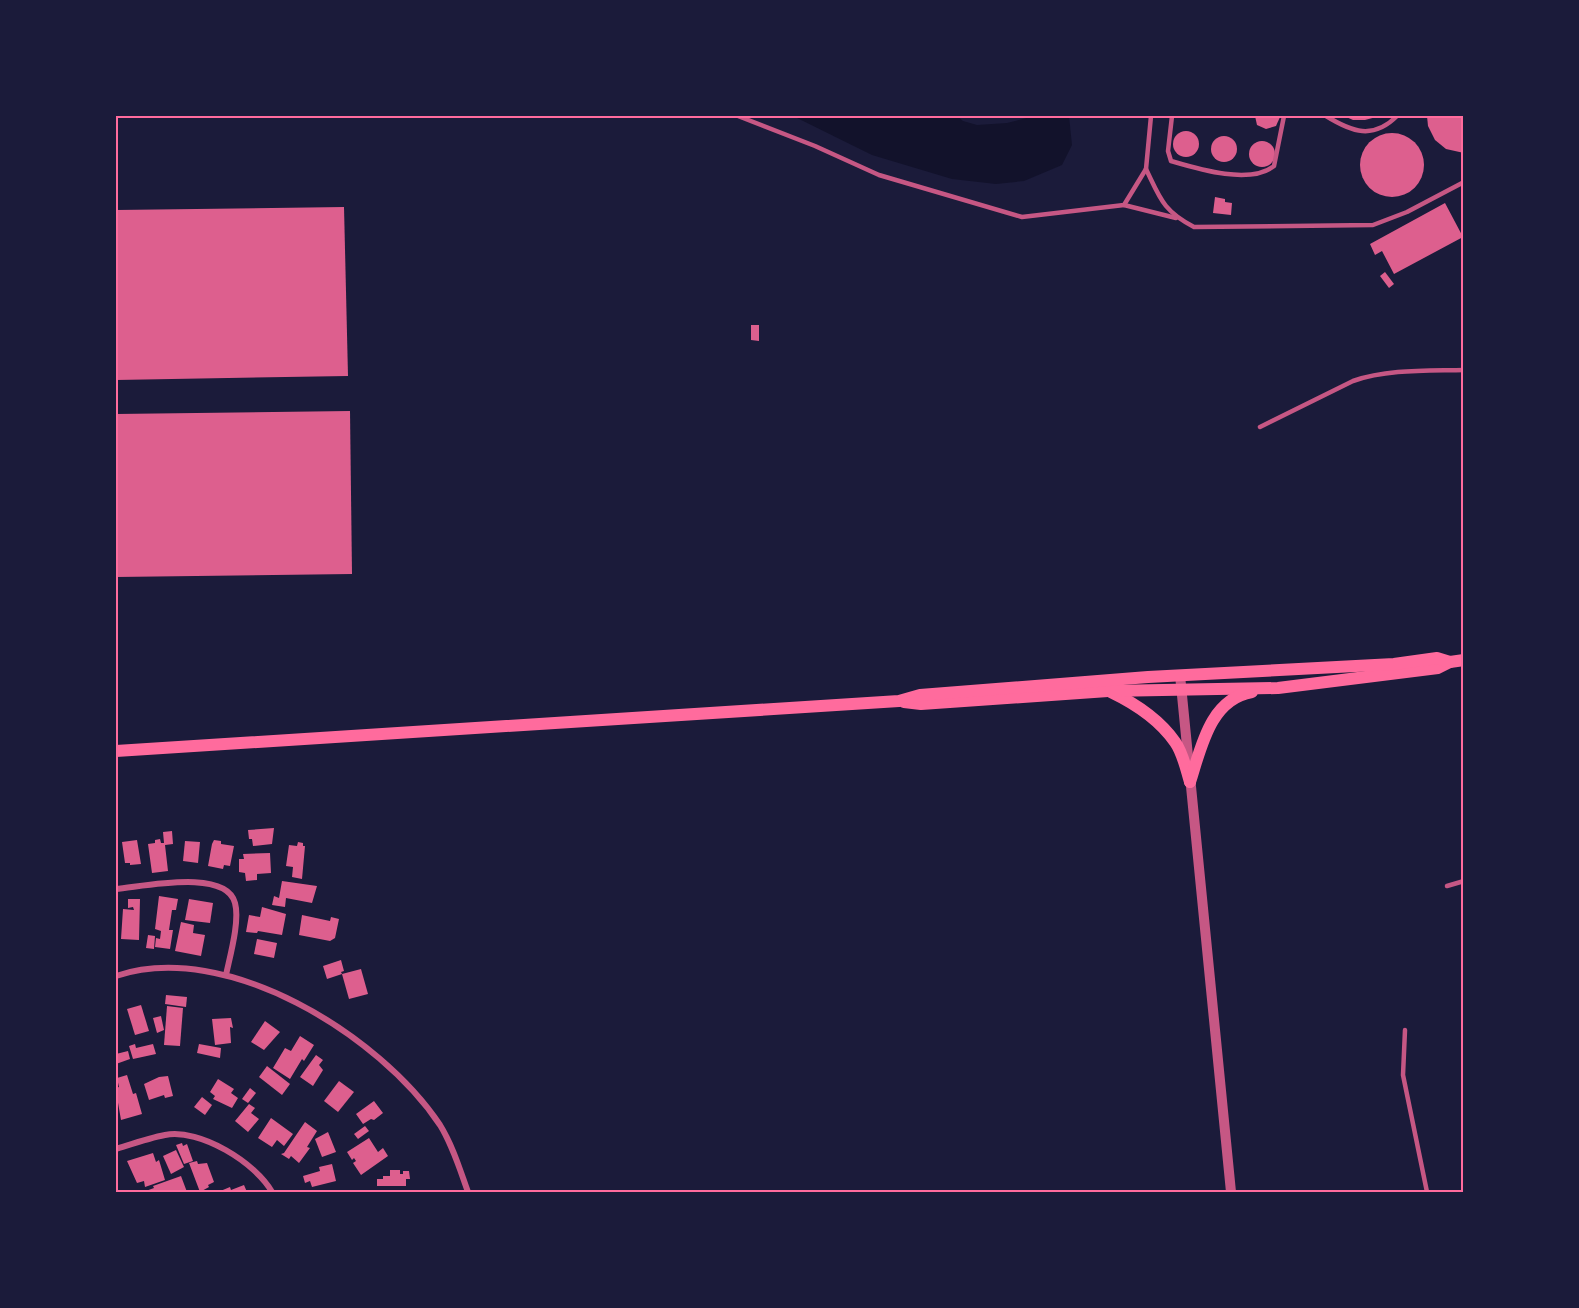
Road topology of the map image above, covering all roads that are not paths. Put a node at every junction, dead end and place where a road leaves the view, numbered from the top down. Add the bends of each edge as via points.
1 (738, 116) edge
2 (1151, 116) edge
3 (1172, 116) edge
4 (1284, 116) edge
5 (1326, 116) edge
6 (1397, 116) edge
7 (1146, 169) junction
8 (1464, 182) edge
9 (1124, 204) junction
10 (1176, 218) junction
11 (1464, 370) edge
12 (1260, 427) dead end
13 (1464, 660) edge
14 (1450, 662) junction
15 (1180, 675) junction
16 (1182, 688) junction
17 (1278, 688) junction
18 (1108, 691) junction
19 (899, 701) junction
20 (116, 752) edge
21 (1190, 782) junction
22 (1464, 881) edge
23 (1447, 886) dead end
24 (116, 889) edge
25 (226, 975) junction
26 (116, 976) edge
27 (1405, 1030) dead end
28 (116, 1149) edge
29 (272, 1192) edge
30 (468, 1192) edge
31 (1231, 1192) edge
32 (1427, 1192) edge

1 - 9 lane via 879,175 1022,218
2 - 7 lane
3 - 4 lane via 1168,151 1171,161 1216,172 1249,174 1266,172 1274,166
5 - 6 lane via 1360,132 1380,129
7 - 9 lane
7 - 10 lane via 1163,203
8 - 10 lane via 1373,225 1194,227
9 - 10 lane
11 - 12 lane via 1369,375
13 - 14 main road
14 - 15 main road via 1437,658 1394,664
14 - 17 main road via 1438,668
15 - 16 street
15 - 19 main road via 920,695
16 - 17 main road
16 - 18 main road
16 - 21 street
17 - 21 main road via 1242,694 1221,710 1211,722
18 - 19 main road via 921,704
18 - 21 main road via 1136,704 1163,728 1176,743
19 - 20 main road
21 - 31 street
22 - 23 lane
24 - 25 street via 202,882 224,886 235,902 236,923
25 - 26 street via 167,967
25 - 30 street via 296,1003 351,1038 394,1073 441,1128
27 - 32 lane via 1403,1075
28 - 29 street via 166,1134 202,1139 226,1149

